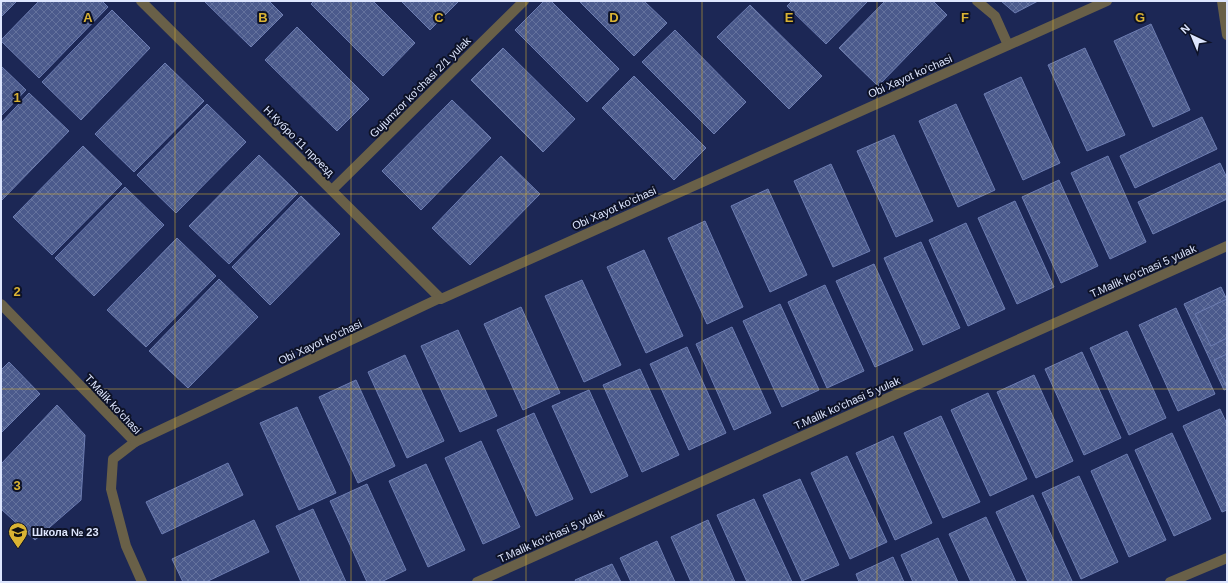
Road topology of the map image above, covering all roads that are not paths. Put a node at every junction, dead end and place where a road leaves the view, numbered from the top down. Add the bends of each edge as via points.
1 (141, 1) edge
2 (524, 1) edge
3 (977, 1) edge
4 (1107, 1) edge
5 (1222, 1) edge
6 (1227, 35) edge
7 (1008, 45) junction
8 (332, 190) junction
9 (1227, 246) edge
10 (440, 298) junction
11 (1, 304) edge
12 (135, 442) junction
13 (1227, 558) edge
14 (142, 582) edge
15 (477, 582) edge
16 (1170, 582) edge

1 - 8 street, Н.Кубро 11 проезд
2 - 8 street, Gujumzor ko'chasi 2/1 yulak
3 - 7 street via 995,16
4 - 7 street, Obi Xayot ko'chasi
5 - 6 street
7 - 10 street, Obi Xayot ko'chasi
8 - 10 street, Н.Кубро 11 проезд
9 - 15 street, T.Malik ko'chasi 5 yulak
10 - 12 street, Obi Xayot ko'chasi
11 - 12 street, T.Malik ko'chasi
12 - 14 street, T.Malik ko'chasi via 113,459 111,489 126,546
13 - 16 street

